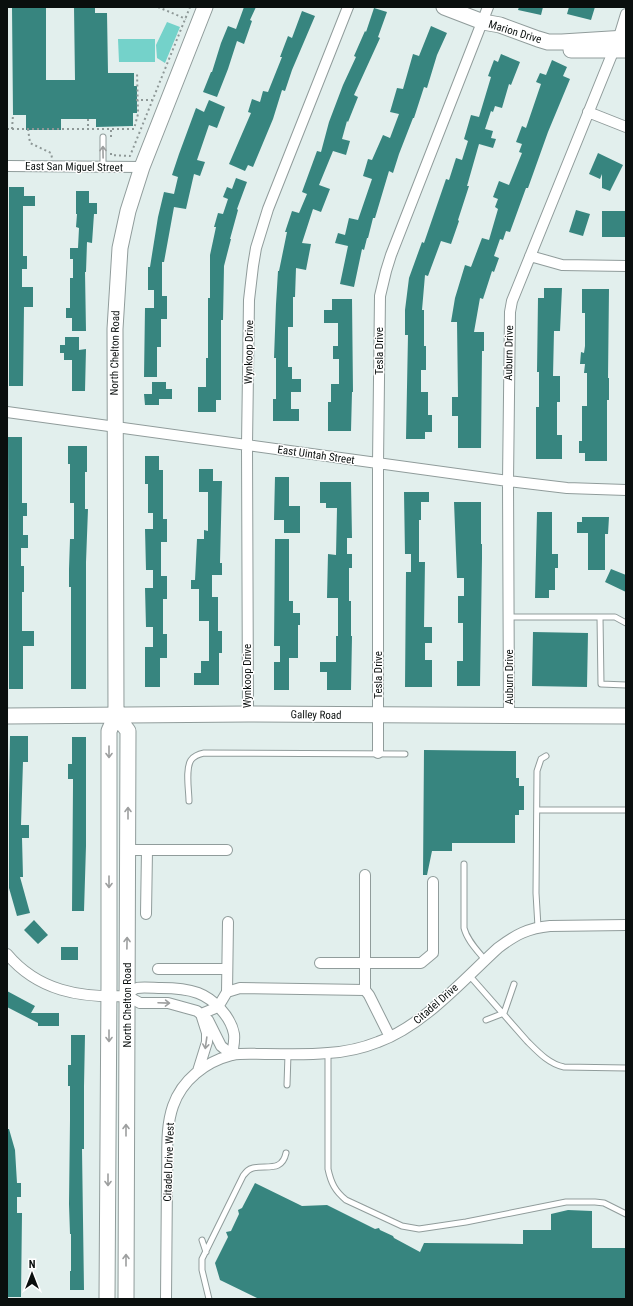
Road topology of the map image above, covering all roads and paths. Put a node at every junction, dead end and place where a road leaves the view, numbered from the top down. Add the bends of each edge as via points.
1 (158, 7) edge
2 (190, 7) edge
3 (205, 7) edge
4 (348, 7) edge
5 (444, 7) edge
6 (488, 7) edge
7 (626, 14) edge
8 (186, 18) junction
9 (483, 22) junction
10 (621, 44) edge
11 (137, 72) dead end
12 (137, 100) junction
13 (152, 100) junction
14 (588, 112) junction
15 (13, 115) dead end
16 (88, 119) dead end
17 (626, 127) edge
18 (7, 129) edge
19 (12, 129) junction
20 (28, 129) junction
21 (88, 129) junction
22 (103, 137) dead end
23 (111, 155) dead end
24 (52, 160) dead end
25 (7, 166) edge
26 (103, 167) junction
27 (142, 167) junction
28 (530, 256) junction
29 (626, 266) edge
30 (7, 412) edge
31 (115, 427) junction
32 (247, 445) junction
33 (378, 463) junction
34 (508, 481) junction
35 (626, 490) edge
36 (508, 617) junction
37 (600, 617) junction
38 (626, 623) edge
39 (626, 685) edge
40 (248, 714) junction
41 (116, 715) junction
42 (378, 715) junction
43 (509, 715) junction
44 (7, 716) edge
45 (626, 716) edge
46 (378, 753) junction
47 (405, 754) dead end
48 (546, 756) dead end
49 (189, 801) dead end
50 (536, 810) junction
51 (626, 810) edge
52 (128, 850) junction
53 (147, 850) junction
54 (227, 850) dead end
55 (464, 864) dead end
56 (364, 875) dead end
57 (433, 882) dead end
58 (146, 914) dead end
59 (228, 922) dead end
60 (626, 925) edge
61 (538, 927) junction
62 (7, 954) edge
63 (485, 960) junction
64 (365, 962) junction
65 (320, 963) dead end
66 (158, 969) dead end
67 (228, 969) junction
68 (469, 974) junction
69 (514, 984) dead end
70 (364, 990) junction
71 (227, 992) junction
72 (127, 996) junction
73 (109, 997) junction
74 (218, 1007) junction
75 (504, 1013) junction
76 (201, 1014) junction
77 (486, 1020) dead end
78 (390, 1037) junction
79 (328, 1053) junction
80 (288, 1054) junction
81 (232, 1055) junction
82 (626, 1068) edge
83 (198, 1071) junction
84 (287, 1085) dead end
85 (286, 1153) dead end
86 (626, 1214) edge
87 (202, 1240) dead end
88 (206, 1252) junction
89 (107, 1299) edge
90 (126, 1299) edge
91 (166, 1299) edge
92 (209, 1299) edge

1 - 8 path
2 - 8 path
3 - 27 main road, North Chelton Road
4 - 32 street, Wynkoop Drive via 268,209 256,248 249,300
5 - 9 main road, Marion Drive
6 - 9 street, Tesla Drive
7 - 10 street, Auburn Drive
8 - 13 path
9 - 10 main road, Marion Drive via 495,33 551,50
9 - 33 street, Tesla Drive via 391,255 382,284 379,311
10 - 14 street, Auburn Drive
11 - 12 path
12 - 13 path
12 - 21 path via 138,114 134,129
13 - 23 path via 130,156
14 - 17 street
14 - 28 street, Auburn Drive
15 - 19 path
16 - 21 path
18 - 19 path
19 - 20 path
20 - 21 path
20 - 24 path via 30,144 52,153
26 -> 22 lane
25 - 26 street, East San Miguel Street
26 - 27 street, East San Miguel Street
27 - 31 main road, North Chelton Road via 125,224 119,256 115,321
28 - 29 street via 562,265
28 - 34 street, Auburn Drive via 510,312
30 - 31 street, East Uintah Street
31 - 32 street, East Uintah Street
31 - 41 main road, North Chelton Road
32 - 33 street, East Uintah Street
32 - 40 street, Wynkoop Drive
33 - 34 street, East Uintah Street
33 - 42 street, Tesla Drive
34 - 35 street, East Uintah Street via 567,488
34 - 36 street, Auburn Drive
36 - 37 lane
36 - 43 street, Auburn Drive
37 - 38 lane via 615,617
37 - 39 lane via 601,684
40 - 41 main road, Galley Road
40 - 42 main road, Galley Road
41 - 44 main road, Galley Road
52 -> 41 main road, North Chelton Road via 128,731
41 -> 73 main road, North Chelton Road via 109,731
42 - 43 main road, Galley Road
42 - 46 street, Tesla Drive
43 - 45 main road, Galley Road
46 - 47 lane
46 - 49 lane via 204,753 191,760 188,768
48 - 50 lane via 540,759 536,772
50 - 51 lane
50 - 61 lane
52 - 53 street
72 -> 52 main road, North Chelton Road
53 - 54 street
53 - 58 street
55 - 63 lane via 465,934
56 - 64 street
57 - 64 street via 433,954 421,963
59 - 67 street
60 - 61 street, Citadel Drive
61 - 63 street, Citadel Drive via 510,939
62 - 73 street via 43,983 78,994
63 - 68 street, Citadel Drive
64 - 65 street
64 - 70 street
66 - 67 street
67 - 71 street
68 - 75 lane
68 - 78 street, Citadel Drive via 410,1027
69 - 75 lane
70 - 71 street via 240,988
70 - 78 street
71 - 74 street
72 - 73 street
72 - 74 street via 137,988 175,988 199,993
72 -> 76 street via 140,1003 168,1003 190,1008
90 -> 72 main road, North Chelton Road
73 -> 89 main road, North Chelton Road
74 - 76 street
74 - 81 street via 234,1034
75 - 77 lane
75 - 82 lane via 538,1052 557,1065
76 - 81 street via 208,1020 221,1046
76 -> 83 street via 207,1042
78 - 79 street, Citadel Drive via 364,1047
79 - 80 street, Citadel Drive
79 - 86 lane via 328,1169 333,1187 346,1200 402,1226 419,1229 566,1202 604,1203
80 - 81 street, Citadel Drive
80 - 84 lane
81 - 83 street, Citadel Drive West
83 - 91 street, Citadel Drive West via 182,1088 170,1116
85 - 88 lane via 285,1159 274,1167 253,1168 247,1171
87 - 88 lane
88 - 92 lane via 202,1264

